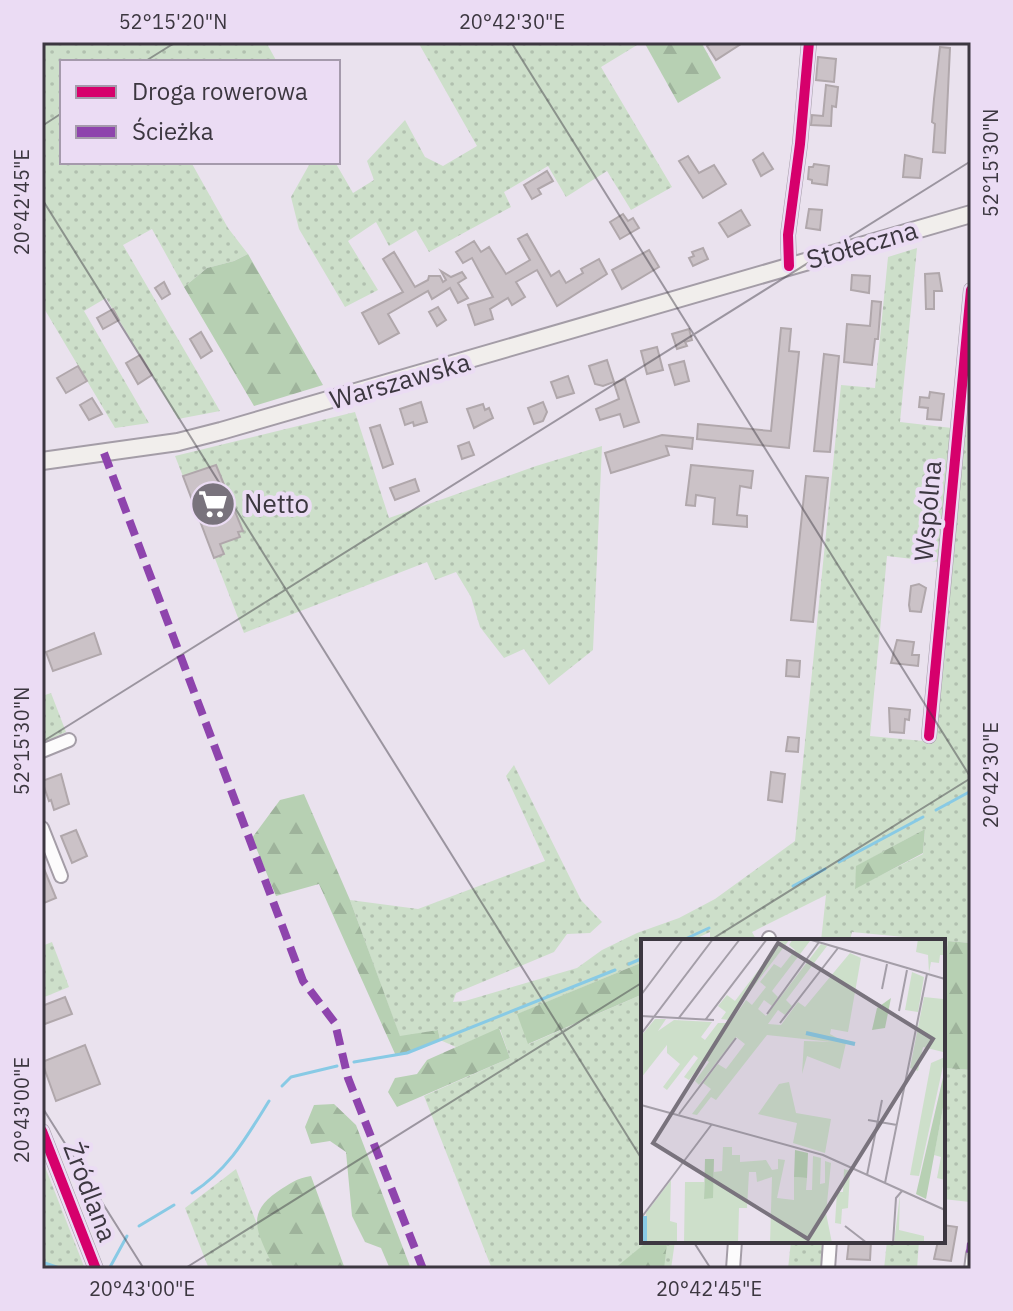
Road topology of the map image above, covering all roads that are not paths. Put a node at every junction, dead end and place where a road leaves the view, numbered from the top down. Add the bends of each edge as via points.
1 (809, 42) edge
2 (971, 214) edge
3 (789, 266) junction
4 (753, 277) joint
5 (971, 290) edge
6 (42, 461) edge
7 (929, 736) dead end
8 (69, 740) dead end
9 (42, 751) edge
10 (42, 828) edge
11 (61, 876) dead end
12 (42, 1131) edge
13 (735, 1243) edge
14 (830, 1243) edge
15 (970, 1253) edge
16 (96, 1269) edge
17 (733, 1269) edge
18 (828, 1269) edge
19 (968, 1269) edge

1 - 3 street
2 - 3 main road, Stołeczna
3 - 4 main road, Stołeczna
4 - 6 main road, Warszawska via 221,431
5 - 7 street, Wspólna
8 - 9 street
10 - 11 street
12 - 16 street, Źródlana
13 - 17 street
14 - 18 street
15 - 19 lane

